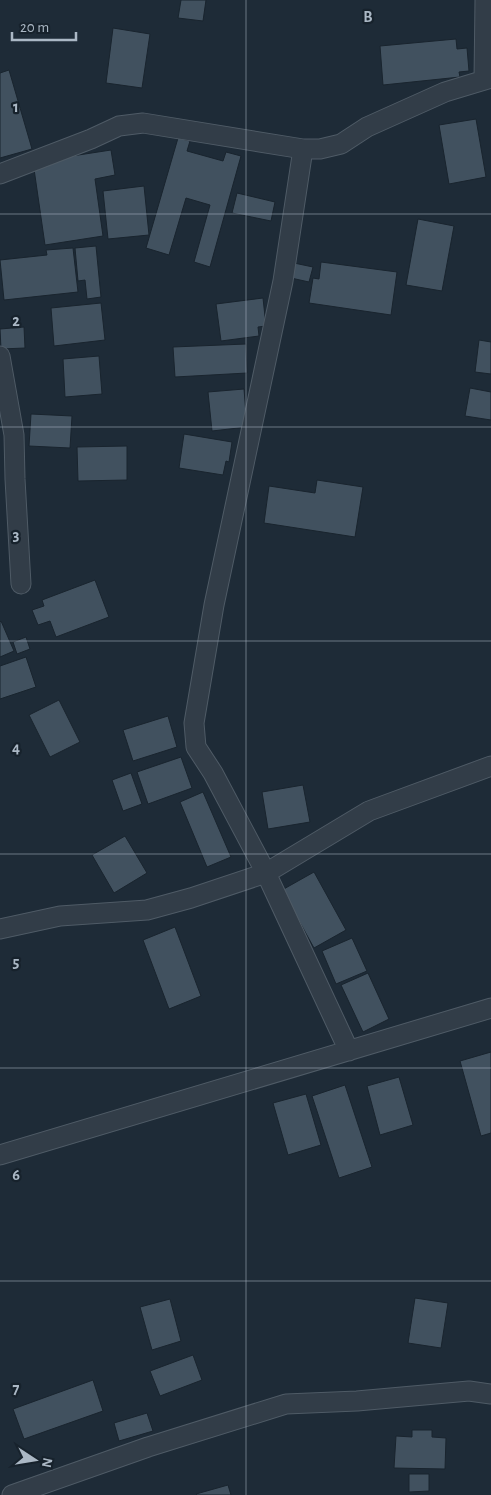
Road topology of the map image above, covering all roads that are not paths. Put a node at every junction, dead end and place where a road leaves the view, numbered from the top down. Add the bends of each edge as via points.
1 (485, 0) edge
2 (487, 79) edge
3 (303, 149) junction
4 (0, 174) edge
5 (0, 356) edge
6 (21, 584) dead end
7 (491, 766) edge
8 (266, 873) junction
9 (0, 929) edge
10 (491, 1008) edge
11 (349, 1051) junction
12 (0, 1156) edge
13 (491, 1394) edge
14 (12, 1495) edge

1 - 2 street
2 - 3 street via 445,92 367,128 341,144
3 - 4 street via 143,124 120,126
3 - 8 street via 283,281 214,606 194,723 196,747
5 - 6 street via 14,435
7 - 8 street via 370,811
8 - 9 street via 147,910 60,916
8 - 11 street
10 - 11 street
11 - 12 street
13 - 14 street via 469,1391 286,1404 148,1447

